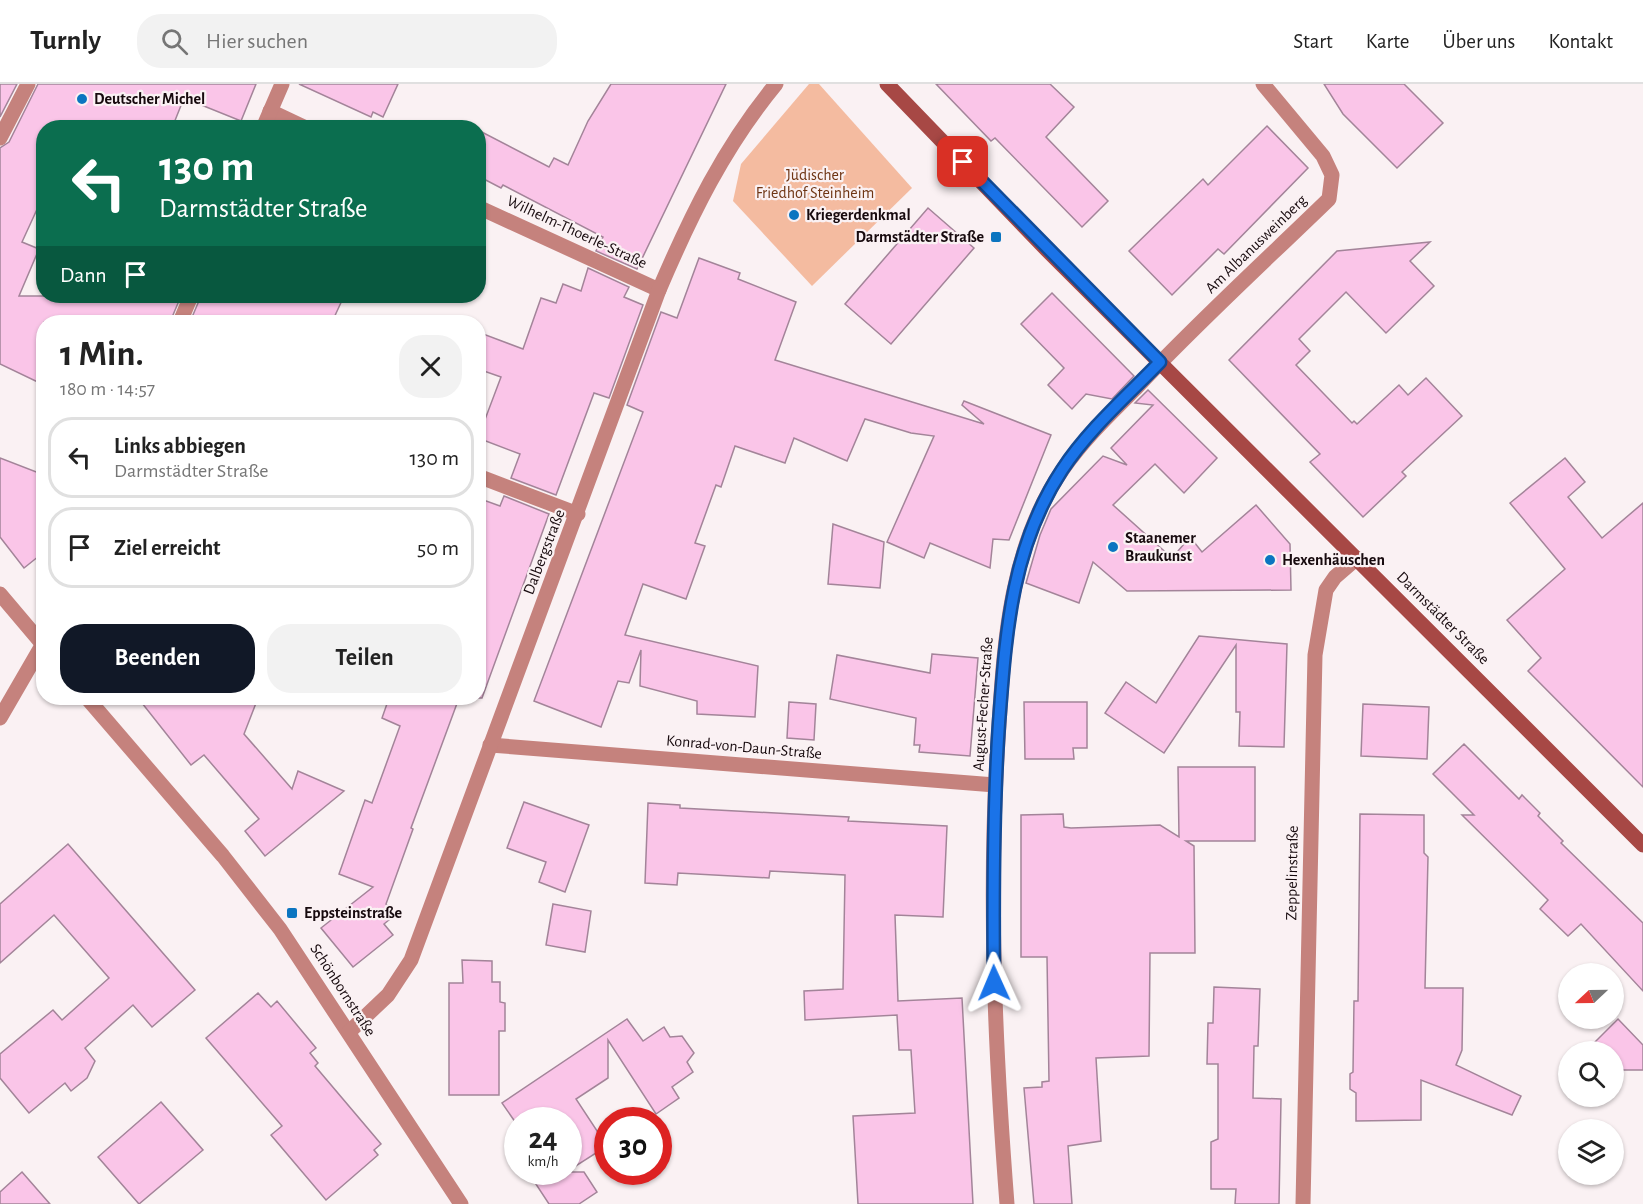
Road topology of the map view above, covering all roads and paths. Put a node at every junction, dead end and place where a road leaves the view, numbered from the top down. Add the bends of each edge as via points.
1 (28, 84) edge
2 (282, 84) edge
3 (776, 84) edge
4 (887, 84) edge
5 (1263, 84) edge
6 (270, 111) junction
7 (266, 120) edge
8 (289, 120) edge
9 (0, 138) edge
10 (486, 211) edge
11 (660, 290) junction
12 (1160, 362) junction
13 (486, 479) edge
14 (578, 514) junction
15 (1358, 558) junction
16 (0, 594) edge
17 (36, 636) edge
18 (36, 656) edge
19 (93, 705) edge
20 (0, 718) edge
21 (490, 745) junction
22 (995, 785) junction
23 (1643, 845) edge
24 (349, 1032) junction
25 (461, 1204) edge
26 (1007, 1204) edge
27 (1303, 1204) edge

1 - 9 street
2 - 6 street
3 - 11 street, Dalbergstraße via 711,176
4 - 12 street, Darmstädter Straße
5 - 12 street, Am Albanusweinberg via 1323,156 1332,175 1329,199
6 - 7 street
6 - 8 street
10 - 11 street, Wilhelm-Thoerle-Straße
11 - 14 street, Dalbergstraße
12 - 15 street, Darmstädter Straße
12 - 22 street, August-Fecher-Straße via 1062,470 1026,543 1008,616
13 - 14 street
14 - 21 street, Dalbergstraße
15 - 23 street, Darmstädter Straße
15 - 27 street, Zeppelinstraße via 1326,590 1315,655
16 - 17 street
18 - 20 street
19 - 24 street, Schönbornstraße via 268,913
21 - 22 street, Konrad-von-Daun-Straße
21 - 24 street, Dalbergstraße via 411,960 388,994
22 - 26 street, August-Fecher-Straße via 994,983
24 - 25 street, Schönbornstraße

